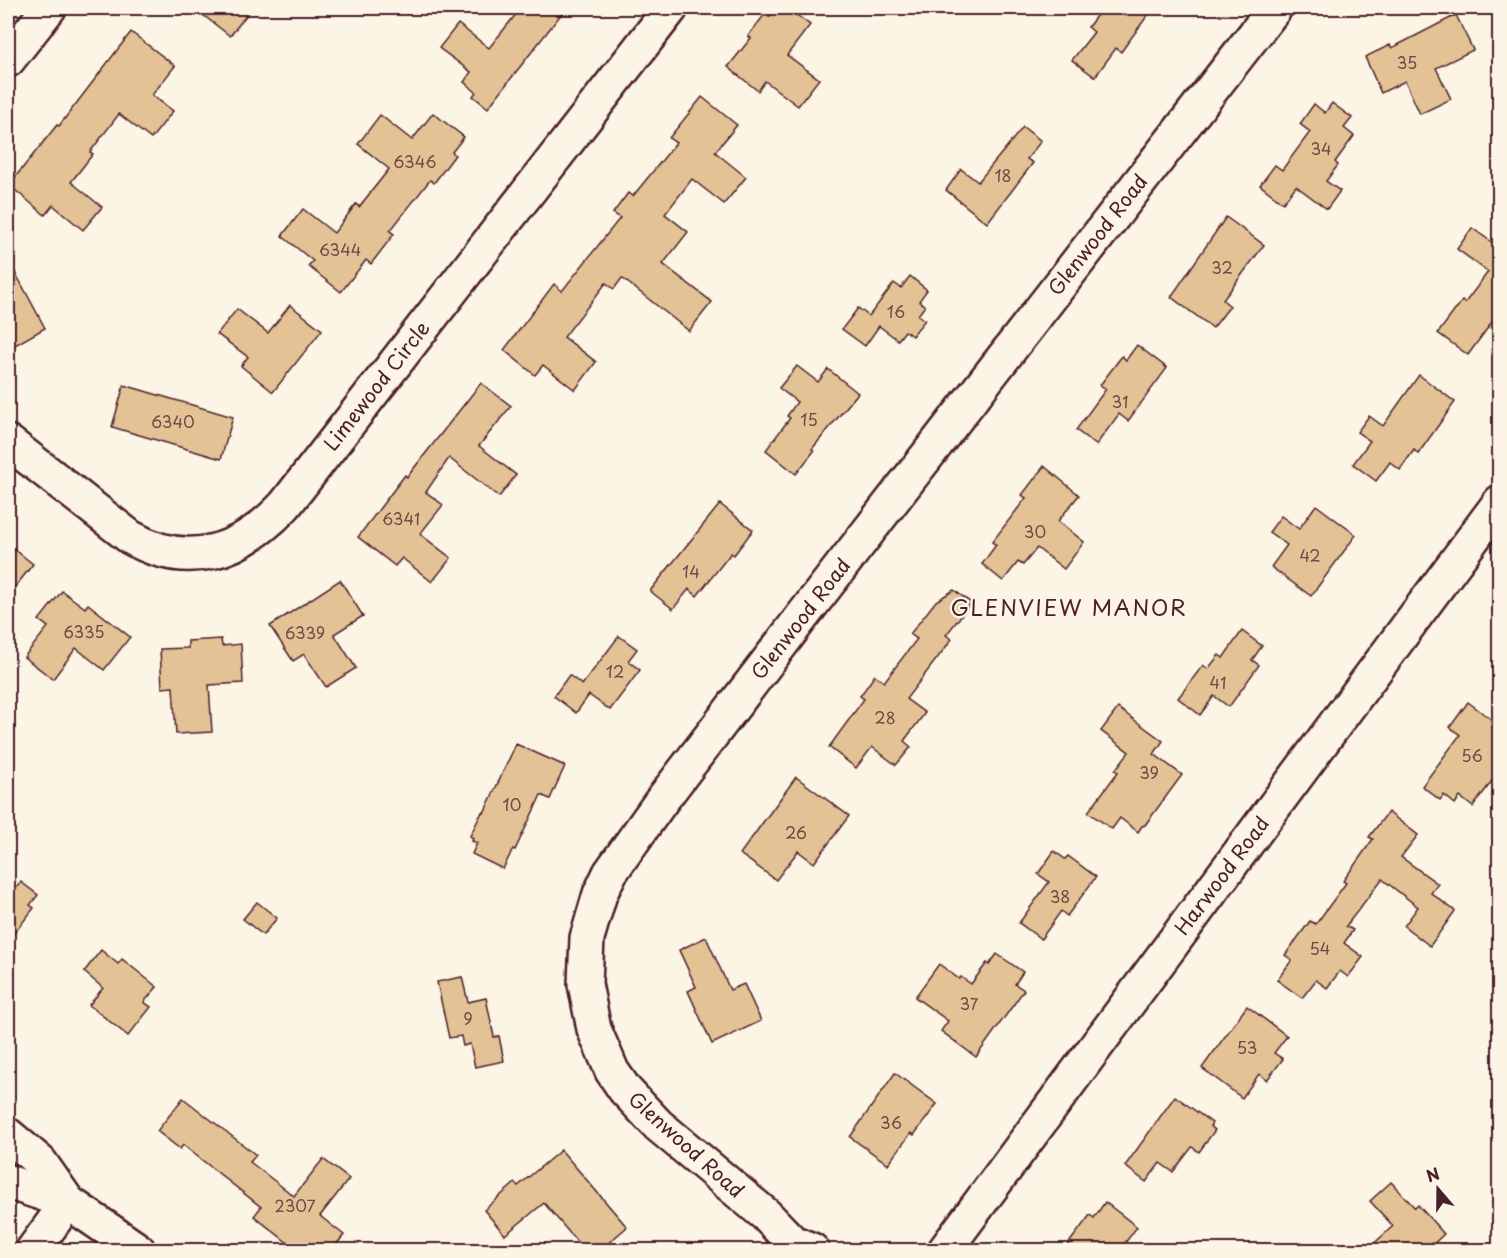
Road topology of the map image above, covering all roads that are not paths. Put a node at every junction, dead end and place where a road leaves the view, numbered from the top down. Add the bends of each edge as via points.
1 (49, 8) edge
2 (671, 8) edge
3 (1275, 8) edge
4 (8, 60) edge
5 (8, 442) edge
6 (1500, 502) edge
7 (8, 1135) edge
8 (8, 1182) edge
9 (68, 1202) junction
10 (800, 1248) edge
11 (33, 1251) edge
12 (138, 1251) edge
13 (945, 1251) edge

1 - 4 street
2 - 5 street, Limewood Circle via 285,505 256,532 209,553 168,552 141,543
3 - 10 street, Glenwood Road via 662,800 610,873 600,894 587,938 585,984 594,1029 612,1071 658,1125
6 - 13 street, Harwood Road
7 - 9 street via 40,1162
8 - 9 street
9 - 11 street
9 - 12 street

